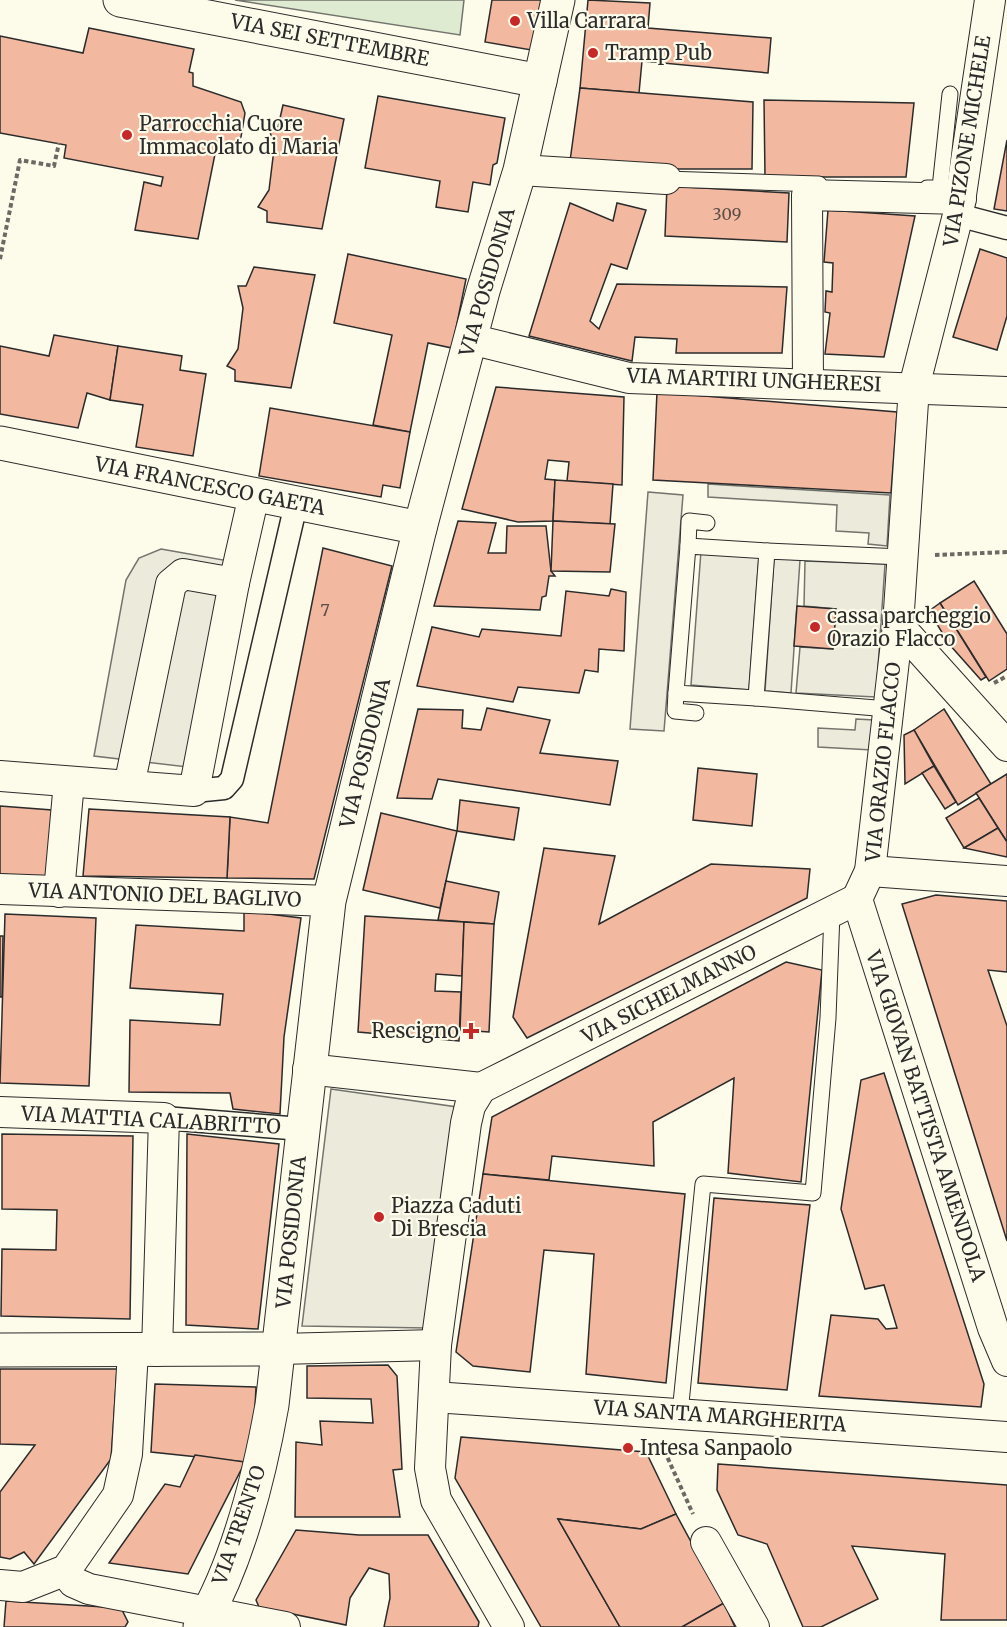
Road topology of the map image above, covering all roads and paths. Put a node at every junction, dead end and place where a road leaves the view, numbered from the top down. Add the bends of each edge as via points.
1 (120, 0) edge
2 (558, 0) edge
3 (990, 0) edge
4 (193, 6) edge
5 (540, 81) junction
6 (950, 94) dead end
7 (59, 143) dead end
8 (520, 170) junction
9 (666, 179) joint
10 (960, 207) junction
11 (1007, 228) edge
12 (0, 259) edge
13 (470, 339) junction
14 (808, 383) junction
15 (914, 387) junction
16 (1007, 392) edge
17 (0, 443) edge
18 (254, 495) junction
19 (296, 504) junction
20 (707, 523) dead end
21 (420, 528) junction
22 (688, 546) junction
23 (767, 551) junction
24 (1007, 552) edge
25 (902, 557) junction
26 (234, 583) junction
27 (898, 625) junction
28 (676, 693) junction
29 (756, 698) junction
30 (888, 709) junction
31 (696, 713) dead end
32 (1007, 746) edge
33 (0, 776) edge
34 (69, 782) junction
35 (129, 786) junction
36 (194, 791) junction
37 (870, 871) junction
38 (1007, 881) edge
39 (0, 889) edge
40 (59, 892) junction
41 (329, 901) junction
42 (845, 906) junction
43 (308, 1069) junction
44 (481, 1088) junction
45 (0, 1112) edge
46 (164, 1118) junction
47 (302, 1129) junction
48 (436, 1346) junction
49 (279, 1349) junction
50 (0, 1350) edge
51 (145, 1351) junction
52 (1007, 1361) edge
53 (434, 1397) junction
54 (680, 1413) junction
55 (1007, 1437) edge
56 (706, 1542) joint
57 (66, 1570) junction
58 (0, 1586) edge
59 (204, 1620) edge
60 (285, 1627) edge
61 (509, 1627) edge
62 (754, 1627) edge

1 - 4 main road, VIA SEI SETTEMBRE
2 - 5 main road, VIA POSIDONIA
3 - 10 street, VIA PIZONE MICHELE
4 - 5 main road, VIA SEI SETTEMBRE
5 - 8 main road, VIA POSIDONIA
6 - 9 lane via 940,188
7 - 12 path via 54,166 20,160
8 - 9 street
8 - 13 main road, VIA POSIDONIA
10 - 11 street
10 - 14 street via 807,195
10 - 15 street, VIA PIZONE MICHELE
13 - 14 street, VIA MARTIRI UNGHERESI via 629,378
13 - 21 main road, VIA POSIDONIA
14 - 15 street, VIA MARTIRI UNGHERESI
15 - 16 street, VIA MARTIRI UNGHERESI
15 - 25 street, VIA ORAZIO FLACCO
17 - 18 main road, VIA FRANCESCO GAETA
18 - 19 main road, VIA FRANCESCO GAETA
18 - 26 street
19 - 21 main road, VIA FRANCESCO GAETA
19 - 36 street via 232,779 224,788
20 - 22 lane via 689,521
21 - 41 main road, VIA POSIDONIA
22 - 23 lane
22 - 28 lane
23 - 25 lane
23 - 29 lane
24 - 25 path
25 - 27 street, VIA ORAZIO FLACCO
26 - 35 street via 183,574 171,584
26 - 36 street
27 - 30 street, VIA ORAZIO FLACCO
27 - 32 street, VIA ORAZIO FLACCO
28 - 29 lane
28 - 31 lane via 675,711
29 - 30 lane
30 - 37 street, VIA ORAZIO FLACCO
33 - 34 street
34 - 35 street
34 - 40 street
35 - 36 street
37 - 38 street, VIA ORAZIO FLACCO
37 - 42 street
39 - 40 street, VIA ANTONIO DEL BAGLIVO
40 - 41 street, VIA ANTONIO DEL BAGLIVO
41 - 43 main road, VIA POSIDONIA
42 - 44 street, VIA SICHELMANNO
42 - 52 street, VIA GIOVAN BATTISTA AMENDOLA
42 - 54 lane via 828,1018 813,1193 703,1184
43 - 44 street
43 - 47 main road, VIA POSIDONIA
44 - 48 street via 470,1106 466,1123
45 - 46 street, VIA MATTIA CALABRITTO
46 - 47 street, VIA MATTIA CALABRITTO
46 - 51 street
47 - 49 main road, VIA POSIDONIA
48 - 49 street
48 - 53 street
49 - 51 main road
49 - 59 main road, VIA TRENTO via 261,1467 245,1522
50 - 51 main road
51 - 57 street via 118,1495
53 - 54 street, VIA SANTA MARGHERITA
53 - 61 street via 430,1468 436,1500
54 - 55 street, VIA SANTA MARGHERITA
54 - 56 path via 665,1452
56 - 62 street
57 - 58 street via 23,1587
57 - 59 street via 73,1582 88,1589
59 - 60 street

